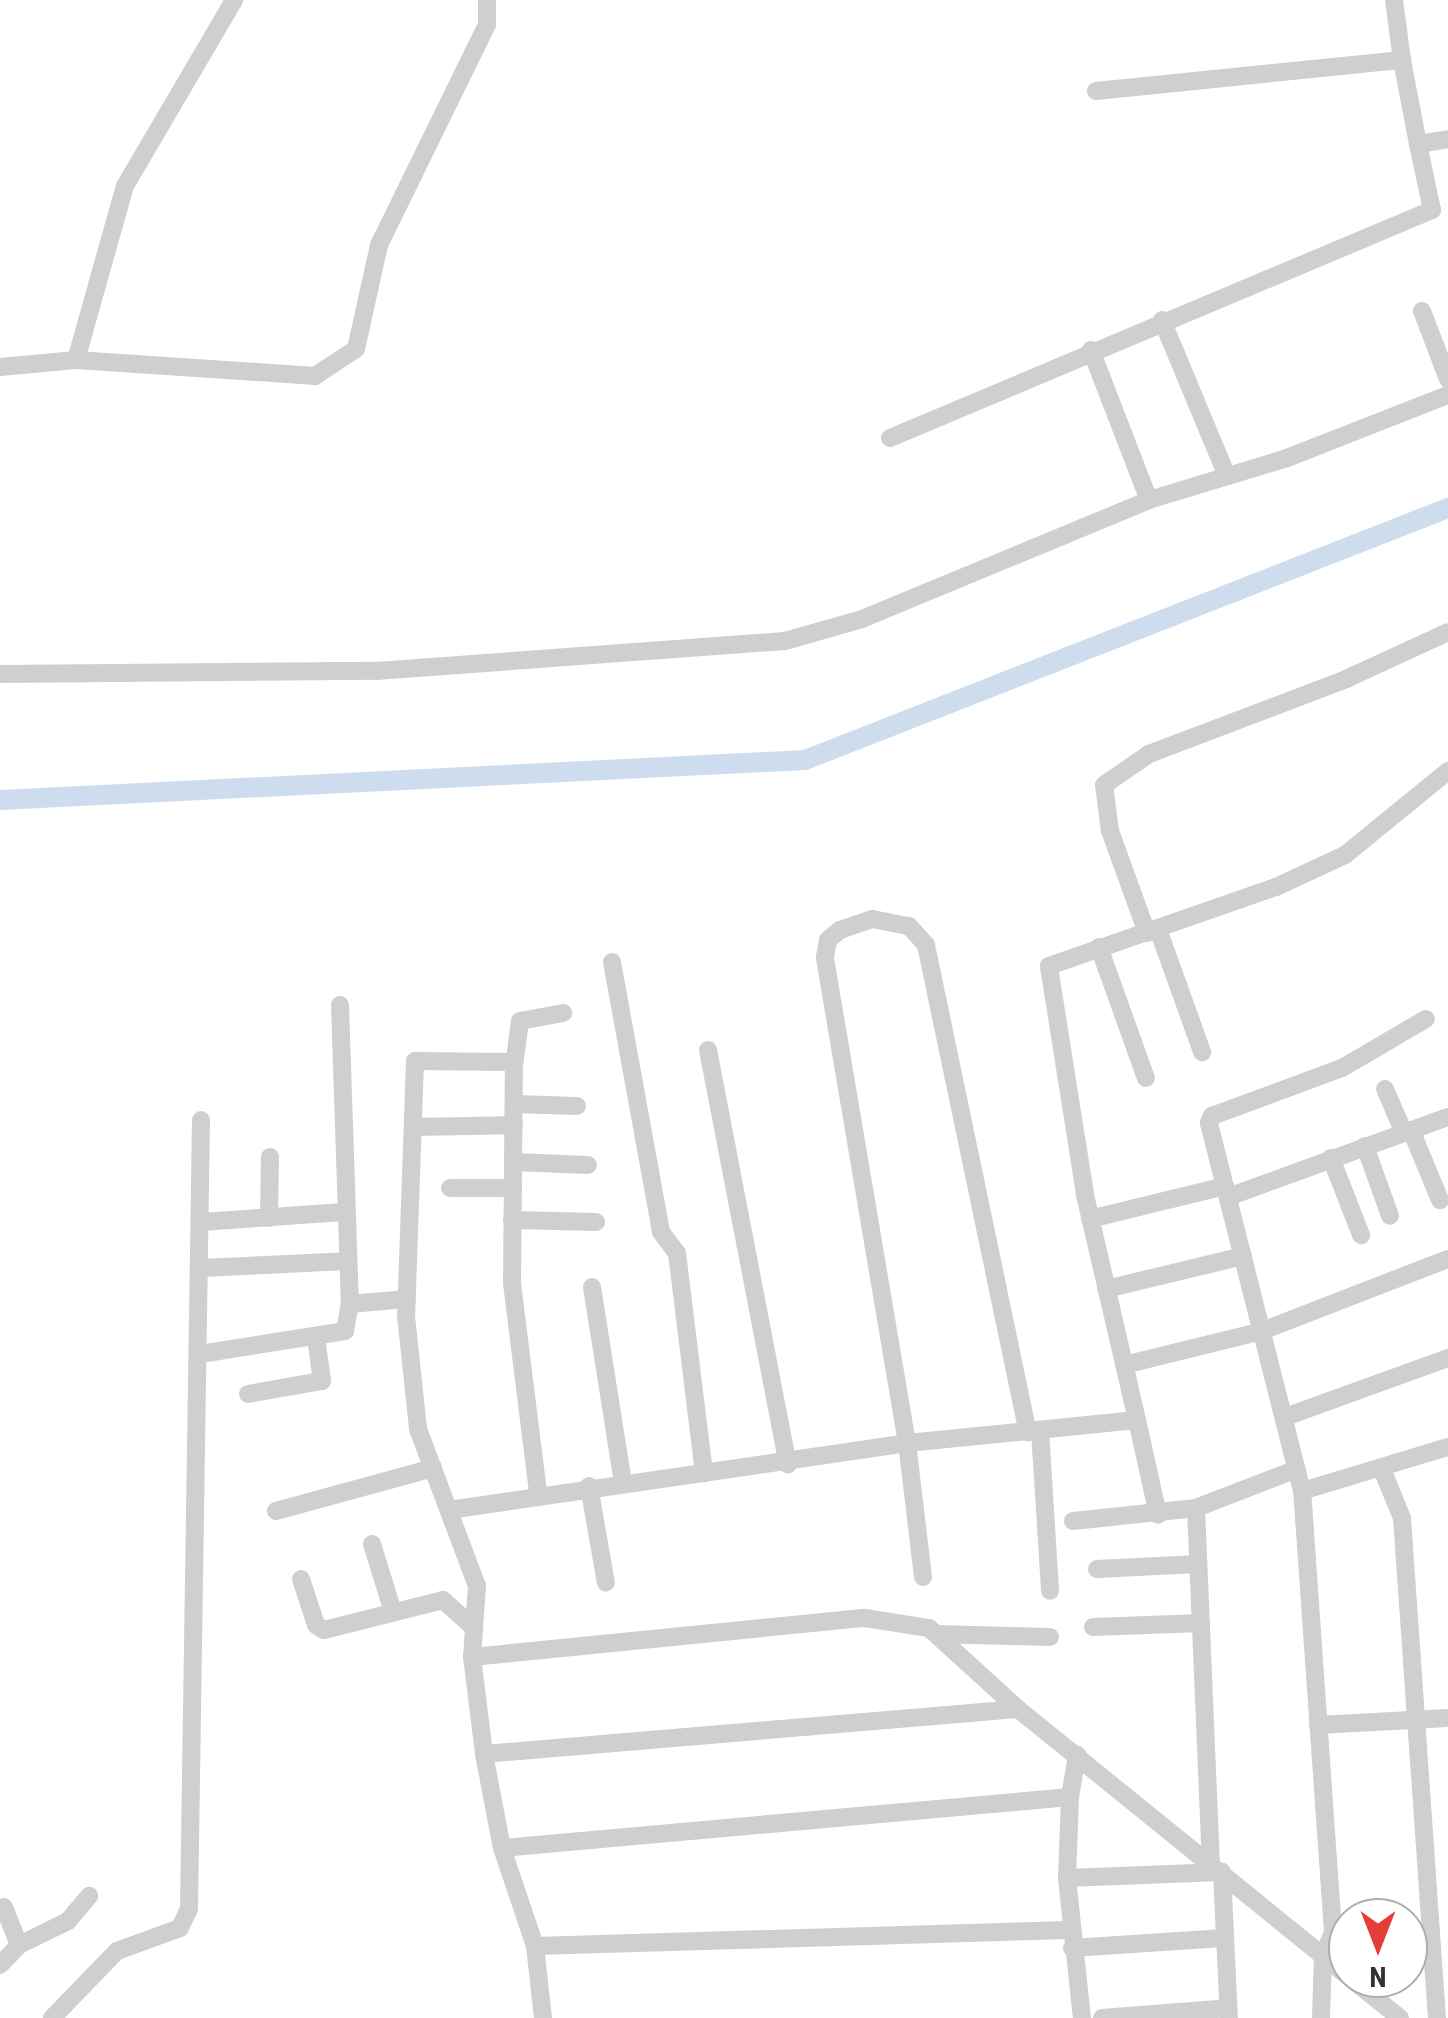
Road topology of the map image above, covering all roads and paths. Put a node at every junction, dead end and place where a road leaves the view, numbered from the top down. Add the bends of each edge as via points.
1 (234, 0) edge
2 (487, 0) edge
3 (1394, 0) edge
4 (1402, 60) junction
5 (1096, 91) dead end
6 (1448, 139) edge
7 (1418, 144) junction
8 (1422, 311) dead end
9 (1162, 320) junction
10 (1091, 350) junction
11 (76, 360) junction
12 (0, 367) edge
13 (1448, 380) edge
14 (1448, 395) edge
15 (890, 438) dead end
16 (1227, 476) junction
17 (1149, 500) junction
18 (1448, 632) edge
19 (0, 674) edge
20 (1448, 771) edge
21 (1153, 931) junction
22 (1099, 947) junction
23 (612, 962) dead end
24 (340, 1005) dead end
25 (563, 1014) dead end
26 (1426, 1019) dead end
27 (708, 1050) dead end
28 (1202, 1052) dead end
29 (514, 1062) junction
30 (1146, 1078) dead end
31 (1385, 1089) dead end
32 (514, 1104) junction
33 (577, 1106) dead end
34 (1448, 1118) edge
35 (201, 1120) dead end
36 (514, 1125) junction
37 (412, 1127) junction
38 (1408, 1132) junction
39 (1365, 1146) junction
40 (270, 1157) dead end
41 (1331, 1158) junction
42 (513, 1162) junction
43 (588, 1165) dead end
44 (450, 1188) dead end
45 (513, 1188) junction
46 (1227, 1192) junction
47 (1440, 1200) dead end
48 (344, 1212) junction
49 (1390, 1216) dead end
50 (270, 1218) junction
51 (1090, 1219) junction
52 (512, 1220) junction
53 (201, 1222) junction
54 (596, 1222) dead end
55 (1360, 1235) dead end
56 (1243, 1256) junction
57 (1448, 1259) edge
58 (347, 1262) junction
59 (201, 1268) junction
60 (592, 1287) dead end
61 (1106, 1289) junction
62 (407, 1300) junction
63 (350, 1304) junction
64 (1262, 1331) junction
65 (316, 1336) junction
66 (200, 1354) junction
67 (1448, 1358) edge
68 (1124, 1365) junction
69 (248, 1394) dead end
70 (1285, 1417) junction
71 (1137, 1420) junction
72 (1034, 1432) junction
73 (907, 1444) junction
74 (1448, 1447) edge
75 (788, 1464) junction
76 (433, 1468) junction
77 (1297, 1469) junction
78 (1382, 1469) junction
79 (704, 1473) junction
80 (623, 1482) junction
81 (589, 1486) junction
82 (1302, 1491) junction
83 (538, 1492) junction
84 (1196, 1508) junction
85 (449, 1510) junction
86 (276, 1511) dead end
87 (1158, 1515) junction
88 (1073, 1521) dead end
89 (372, 1544) dead end
90 (1198, 1564) junction
91 (1097, 1569) dead end
92 (923, 1577) dead end
93 (301, 1578) dead end
94 (606, 1583) dead end
95 (1050, 1591) dead end
96 (393, 1612) junction
97 (1201, 1622) junction
98 (1093, 1627) dead end
99 (474, 1628) junction
100 (936, 1634) junction
101 (1050, 1637) dead end
102 (472, 1657) junction
103 (1018, 1709) junction
104 (1448, 1718) edge
105 (1417, 1721) junction
106 (1318, 1725) junction
107 (484, 1754) junction
108 (1077, 1755) junction
109 (1070, 1798) junction
110 (502, 1848) junction
111 (1217, 1867) junction
112 (1066, 1878) junction
113 (89, 1896) dead end
114 (4, 1907) dead end
115 (1224, 1938) junction
116 (1070, 1939) junction
117 (19, 1946) junction
118 (535, 1946) junction
119 (1323, 1956) junction
120 (1328, 1960) edge
121 (0, 1964) edge
122 (1375, 1998) edge
123 (1228, 2013) edge
124 (52, 2018) edge
125 (544, 2018) edge
126 (1082, 2018) edge
127 (1102, 2018) edge
128 (1321, 2018) edge
129 (1400, 2018) edge
130 (1437, 2018) edge

1 - 11 street via 125,186
2 - 11 street via 487,25 379,245 356,349 315,376
3 - 4 street
4 - 5 street
4 - 7 street
6 - 7 street
7 - 9 street via 1432,210
8 - 13 street
9 - 10 street
9 - 16 street
10 - 15 street
10 - 17 street
11 - 12 street
14 - 16 street
16 - 17 street
17 - 19 street via 862,619 784,640 376,671
18 - 21 street via 1149,754 1104,785 1110,832
20 - 21 street via 1346,855
21 - 22 street
21 - 28 street
22 - 30 street
22 - 51 street via 1054,959 1046,972
23 - 79 street via 661,1232 677,1253
24 - 48 street
25 - 29 street via 520,1021
26 - 46 street via 1342,1068 1212,1116
27 - 75 street
29 - 32 street
29 - 37 street via 415,1061
31 - 38 street
32 - 33 street
32 - 36 street
34 - 38 street
35 - 53 street
36 - 37 street
36 - 42 street
37 - 62 street
38 - 39 street
38 - 47 street
39 - 41 street
39 - 49 street
40 - 50 street
41 - 46 street
41 - 55 street
42 - 43 street
42 - 45 street
44 - 45 street
45 - 52 street
46 - 51 street
46 - 56 street
48 - 50 street
48 - 58 street
50 - 53 street
51 - 61 street
52 - 54 street
52 - 83 street via 512,1283
53 - 59 street
56 - 61 street
56 - 64 street
57 - 64 street
58 - 59 street
58 - 63 street
59 - 66 street
60 - 80 street
61 - 68 street
62 - 63 street
62 - 76 street via 418,1429
63 - 65 street via 345,1331
64 - 68 street
64 - 70 street
65 - 66 street
65 - 69 street via 322,1381
66 - 124 street via 189,1909 180,1928 116,1951
67 - 70 street
68 - 71 street
70 - 77 street
71 - 72 street
71 - 87 street
72 - 73 street
72 - 73 street via 926,945 909,926 872,920 840,930 828,940 825,956
72 - 95 street
73 - 75 street
73 - 92 street
74 - 78 street
75 - 79 street
76 - 85 street
76 - 86 street
77 - 82 street
77 - 84 street
78 - 82 street
78 - 105 street via 1402,1518
79 - 80 street
80 - 81 street
81 - 83 street
81 - 94 street
82 - 106 street
83 - 85 street
84 - 87 street
84 - 90 street
85 - 99 street via 477,1586
87 - 88 street
89 - 96 street
90 - 91 street
90 - 97 street
93 - 96 street via 316,1625 324,1630
96 - 99 street via 443,1600
97 - 98 street
97 - 111 street
99 - 102 street
100 - 101 street
100 - 102 street via 906,1621 864,1618
100 - 103 street
102 - 107 street
103 - 107 street
103 - 108 street
104 - 105 street
105 - 106 street
105 - 130 street
106 - 119 street via 1333,1932
107 - 110 street
108 - 109 street
108 - 111 street
109 - 110 street
109 - 112 street
110 - 118 street
111 - 112 street
111 - 115 street
111 - 119 street
112 - 116 street
113 - 117 street via 68,1921
114 - 117 street
115 - 116 street
115 - 123 street
116 - 118 street
116 - 126 street
117 - 121 street
118 - 125 street
119 - 120 street
119 - 128 street
122 - 129 street
123 - 127 street

